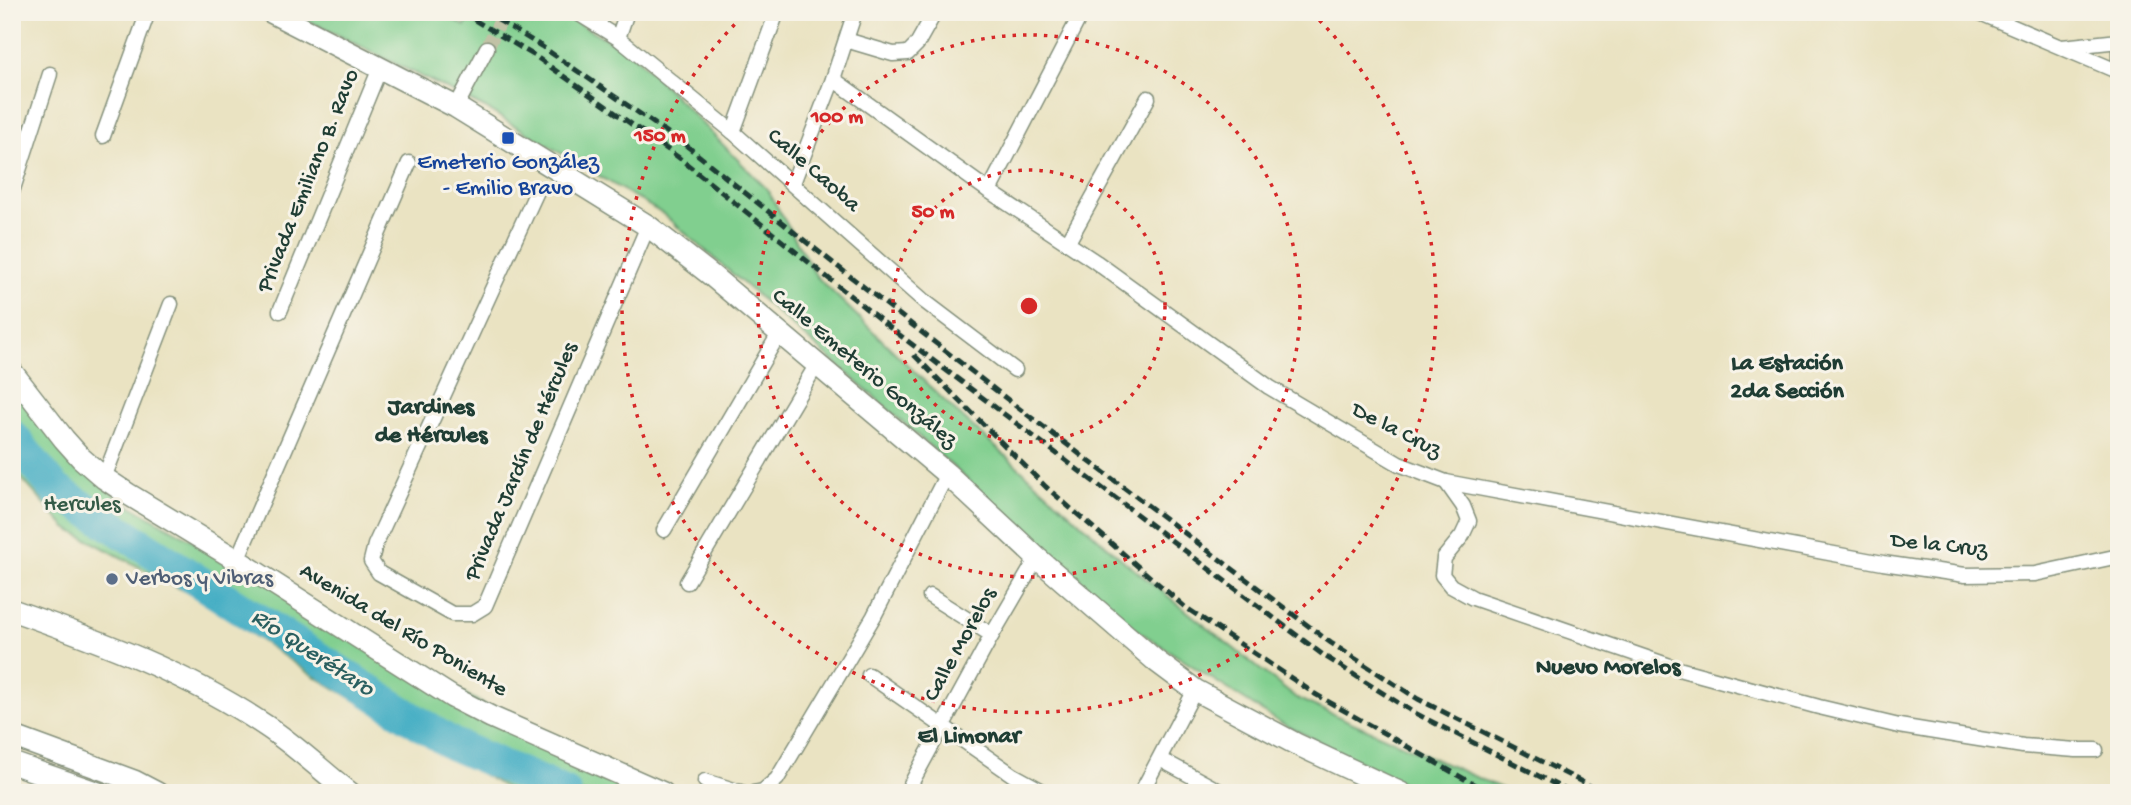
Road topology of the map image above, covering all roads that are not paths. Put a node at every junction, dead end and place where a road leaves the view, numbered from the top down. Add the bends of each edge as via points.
1 (148, 12) edge
2 (271, 12) edge
3 (576, 12) edge
4 (627, 12) edge
5 (777, 12) edge
6 (855, 12) edge
7 (935, 12) edge
8 (1082, 12) edge
9 (1978, 12) edge
10 (601, 19) edge
11 (618, 38) junction
12 (846, 40) junction
13 (2119, 41) edge
14 (2061, 47) junction
15 (487, 48) tunnel mouth
16 (2119, 51) edge
17 (2119, 59) edge
18 (380, 68) junction
19 (2119, 72) edge
20 (50, 74) dead end
21 (833, 79) junction
22 (1148, 98) dead end
23 (456, 107) junction
24 (733, 132) junction
25 (103, 136) dead end
26 (409, 163) dead end
27 (793, 183) junction
28 (538, 189) dead end
29 (12, 191) edge
30 (989, 191) junction
31 (648, 226) junction
32 (1068, 242) junction
33 (171, 304) dead end
34 (280, 311) dead end
35 (780, 332) junction
36 (817, 364) junction
37 (1014, 370) dead end
38 (12, 372) edge
39 (947, 474) junction
40 (104, 478) junction
41 (1446, 482) junction
42 (664, 530) dead end
43 (2119, 556) edge
44 (1037, 558) junction
45 (237, 560) junction
46 (687, 582) dead end
47 (930, 596) dead end
48 (12, 610) edge
49 (992, 635) junction
50 (869, 675) dead end
51 (1195, 690) junction
52 (941, 727) junction
53 (12, 736) edge
54 (2095, 750) dead end
55 (1160, 759) junction
56 (12, 763) edge
57 (705, 781) dead end
58 (98, 793) edge
59 (157, 793) edge
60 (349, 793) edge
61 (663, 793) edge
62 (744, 793) edge
63 (753, 793) edge
64 (906, 793) edge
65 (1046, 793) edge
66 (1141, 793) edge
67 (1223, 793) edge
68 (1401, 793) edge

1 - 25 street
2 - 18 street, Calle Emeterio González
3 - 10 street, Calle Caoba
4 - 11 street
5 - 24 street
6 - 12 street
7 - 12 street via 908,53 893,54
8 - 30 street
9 - 14 street
10 - 11 street, Calle Caoba
11 - 24 street, Calle Caoba
12 - 21 street
13 - 14 street
14 - 19 street
15 - 23 street
16 - 17 street
18 - 23 street, Calle Emeterio González
18 - 34 street, Privada Emiliano B. Ravo
20 - 29 street
21 - 27 street
21 - 30 street, De la Cruz
22 - 32 street
23 - 31 street, Calle Emeterio González
24 - 27 street, Calle Caoba
26 - 45 street
27 - 37 street, Calle Caoba via 924,301
28 - 31 street, Privada Jardín de Hércules via 371,561 379,573 452,614 472,614 485,606
30 - 32 street, De la Cruz
31 - 35 street, Calle Emeterio González
32 - 41 street, De la Cruz via 1269,387 1399,464
33 - 40 street
35 - 36 street, Calle Emeterio González
35 - 42 street
36 - 39 street, Calle Emeterio González
36 - 46 street
38 - 40 street, Avenida del Río Poniente via 64,439
39 - 44 street, Calle Emeterio González
39 - 63 street via 874,616 776,779
40 - 45 street, Avenida del Río Poniente
41 - 43 street, De la Cruz via 1883,564 1965,575 2035,574
41 - 54 street via 1469,521 1444,558 1443,575 1451,586 1473,598 1682,670 1807,704 1899,726 2024,746
44 - 49 street, Calle Morelos
44 - 51 street, Calle Emeterio González
45 - 61 street, Avenida del Río Poniente via 452,697
47 - 49 street
48 - 60 street via 161,667 211,693 267,726
49 - 52 street, Calle Morelos
50 - 52 street
51 - 55 street
51 - 68 street, Calle Emeterio González
52 - 64 street, Calle Morelos
52 - 65 street
53 - 59 street
55 - 66 street
55 - 67 street
56 - 58 street
57 - 62 street

